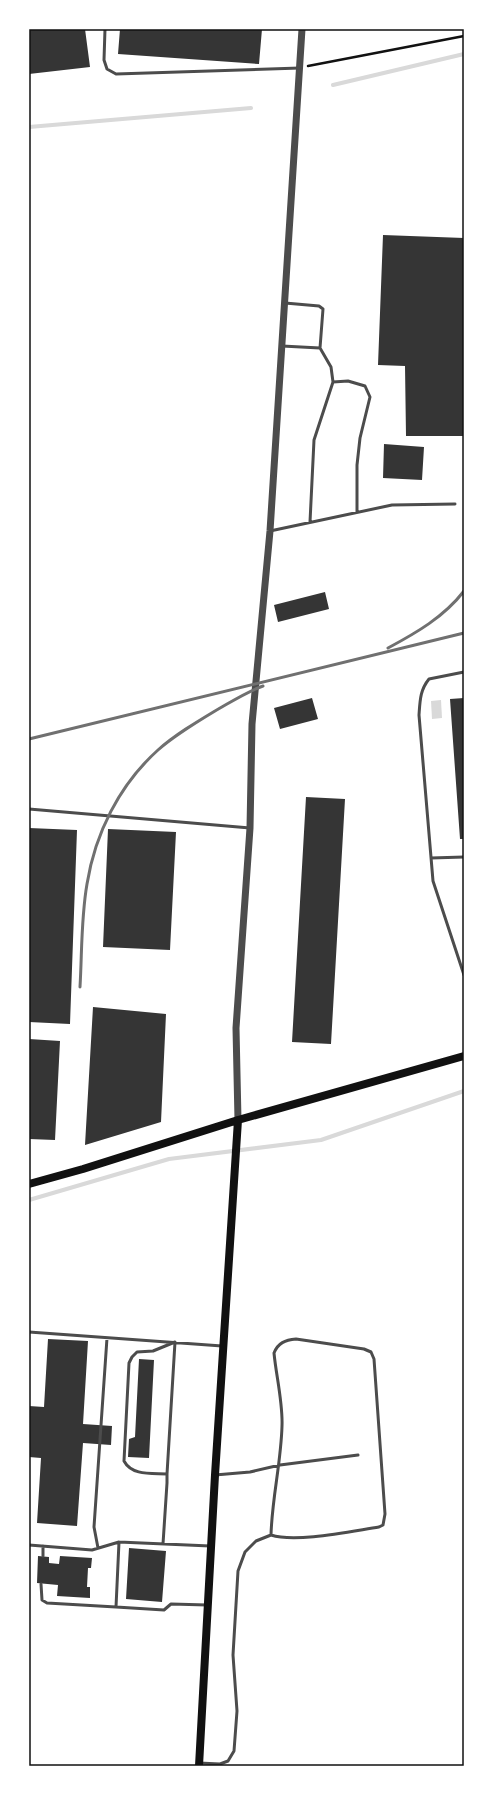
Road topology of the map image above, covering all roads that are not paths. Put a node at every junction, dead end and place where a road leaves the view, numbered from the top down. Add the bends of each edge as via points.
1 (105, 29) edge
2 (302, 29) edge
3 (300, 68) junction
4 (285, 303) junction
5 (282, 346) junction
6 (320, 348) junction
7 (333, 382) junction
8 (455, 504) dead end
9 (357, 512) junction
10 (310, 522) junction
11 (270, 530) junction
12 (464, 672) edge
13 (29, 809) edge
14 (250, 828) junction
15 (464, 857) edge
16 (431, 858) junction
17 (464, 975) edge
18 (464, 1056) edge
19 (238, 1120) junction
20 (29, 1184) edge
21 (29, 1332) edge
22 (107, 1338) junction
23 (175, 1342) junction
24 (224, 1346) junction
25 (358, 1455) dead end
26 (280, 1465) junction
27 (167, 1474) junction
28 (215, 1475) junction
29 (272, 1535) junction
30 (119, 1542) junction
31 (163, 1544) junction
32 (29, 1545) edge
33 (44, 1546) junction
34 (211, 1546) junction
35 (98, 1548) junction
36 (43, 1556) dead end
37 (42, 1584) dead end
38 (208, 1605) junction
39 (116, 1606) junction
40 (199, 1765) edge

1 - 3 lane via 104,60 107,69 116,74
2 - 3 street
3 - 4 street
4 - 5 street
4 - 6 lane via 319,306 323,309
5 - 6 lane
5 - 11 street
6 - 7 lane via 331,367
7 - 9 lane via 348,381 366,386 370,396 359,451
7 - 10 lane via 314,440
8 - 9 lane via 392,505
9 - 10 lane
10 - 11 lane
11 - 14 street via 254,700
12 - 16 lane via 429,679 420,695 419,714
13 - 14 lane
14 - 19 street via 236,1028
15 - 16 lane
16 - 17 lane via 433,881
18 - 19 main road
19 - 20 main road
19 - 24 main road
21 - 22 lane
22 - 23 lane
22 - 35 lane via 94,1527
23 - 24 lane
23 - 27 lane
23 - 27 lane via 153,1351 137,1352 129,1363 124,1461 127,1467 135,1472
24 - 28 main road
25 - 26 lane
26 - 28 lane via 250,1472
26 - 29 lane via 272,1509
26 - 29 lane via 282,1424 274,1352 276,1346 286,1340 296,1339 371,1352 376,1382 385,1514 383,1525 295,1538 279,1538
27 - 31 lane
28 - 34 main road
29 - 40 lane via 256,1541 245,1552 238,1571 233,1655 237,1711 234,1751 228,1761
30 - 31 lane
30 - 35 lane
30 - 39 lane
31 - 34 lane
32 - 33 lane
33 - 35 lane via 92,1550
33 - 36 lane
34 - 38 main road
37 - 39 lane via 42,1600 47,1603
38 - 39 lane via 171,1604 164,1610
38 - 40 main road

